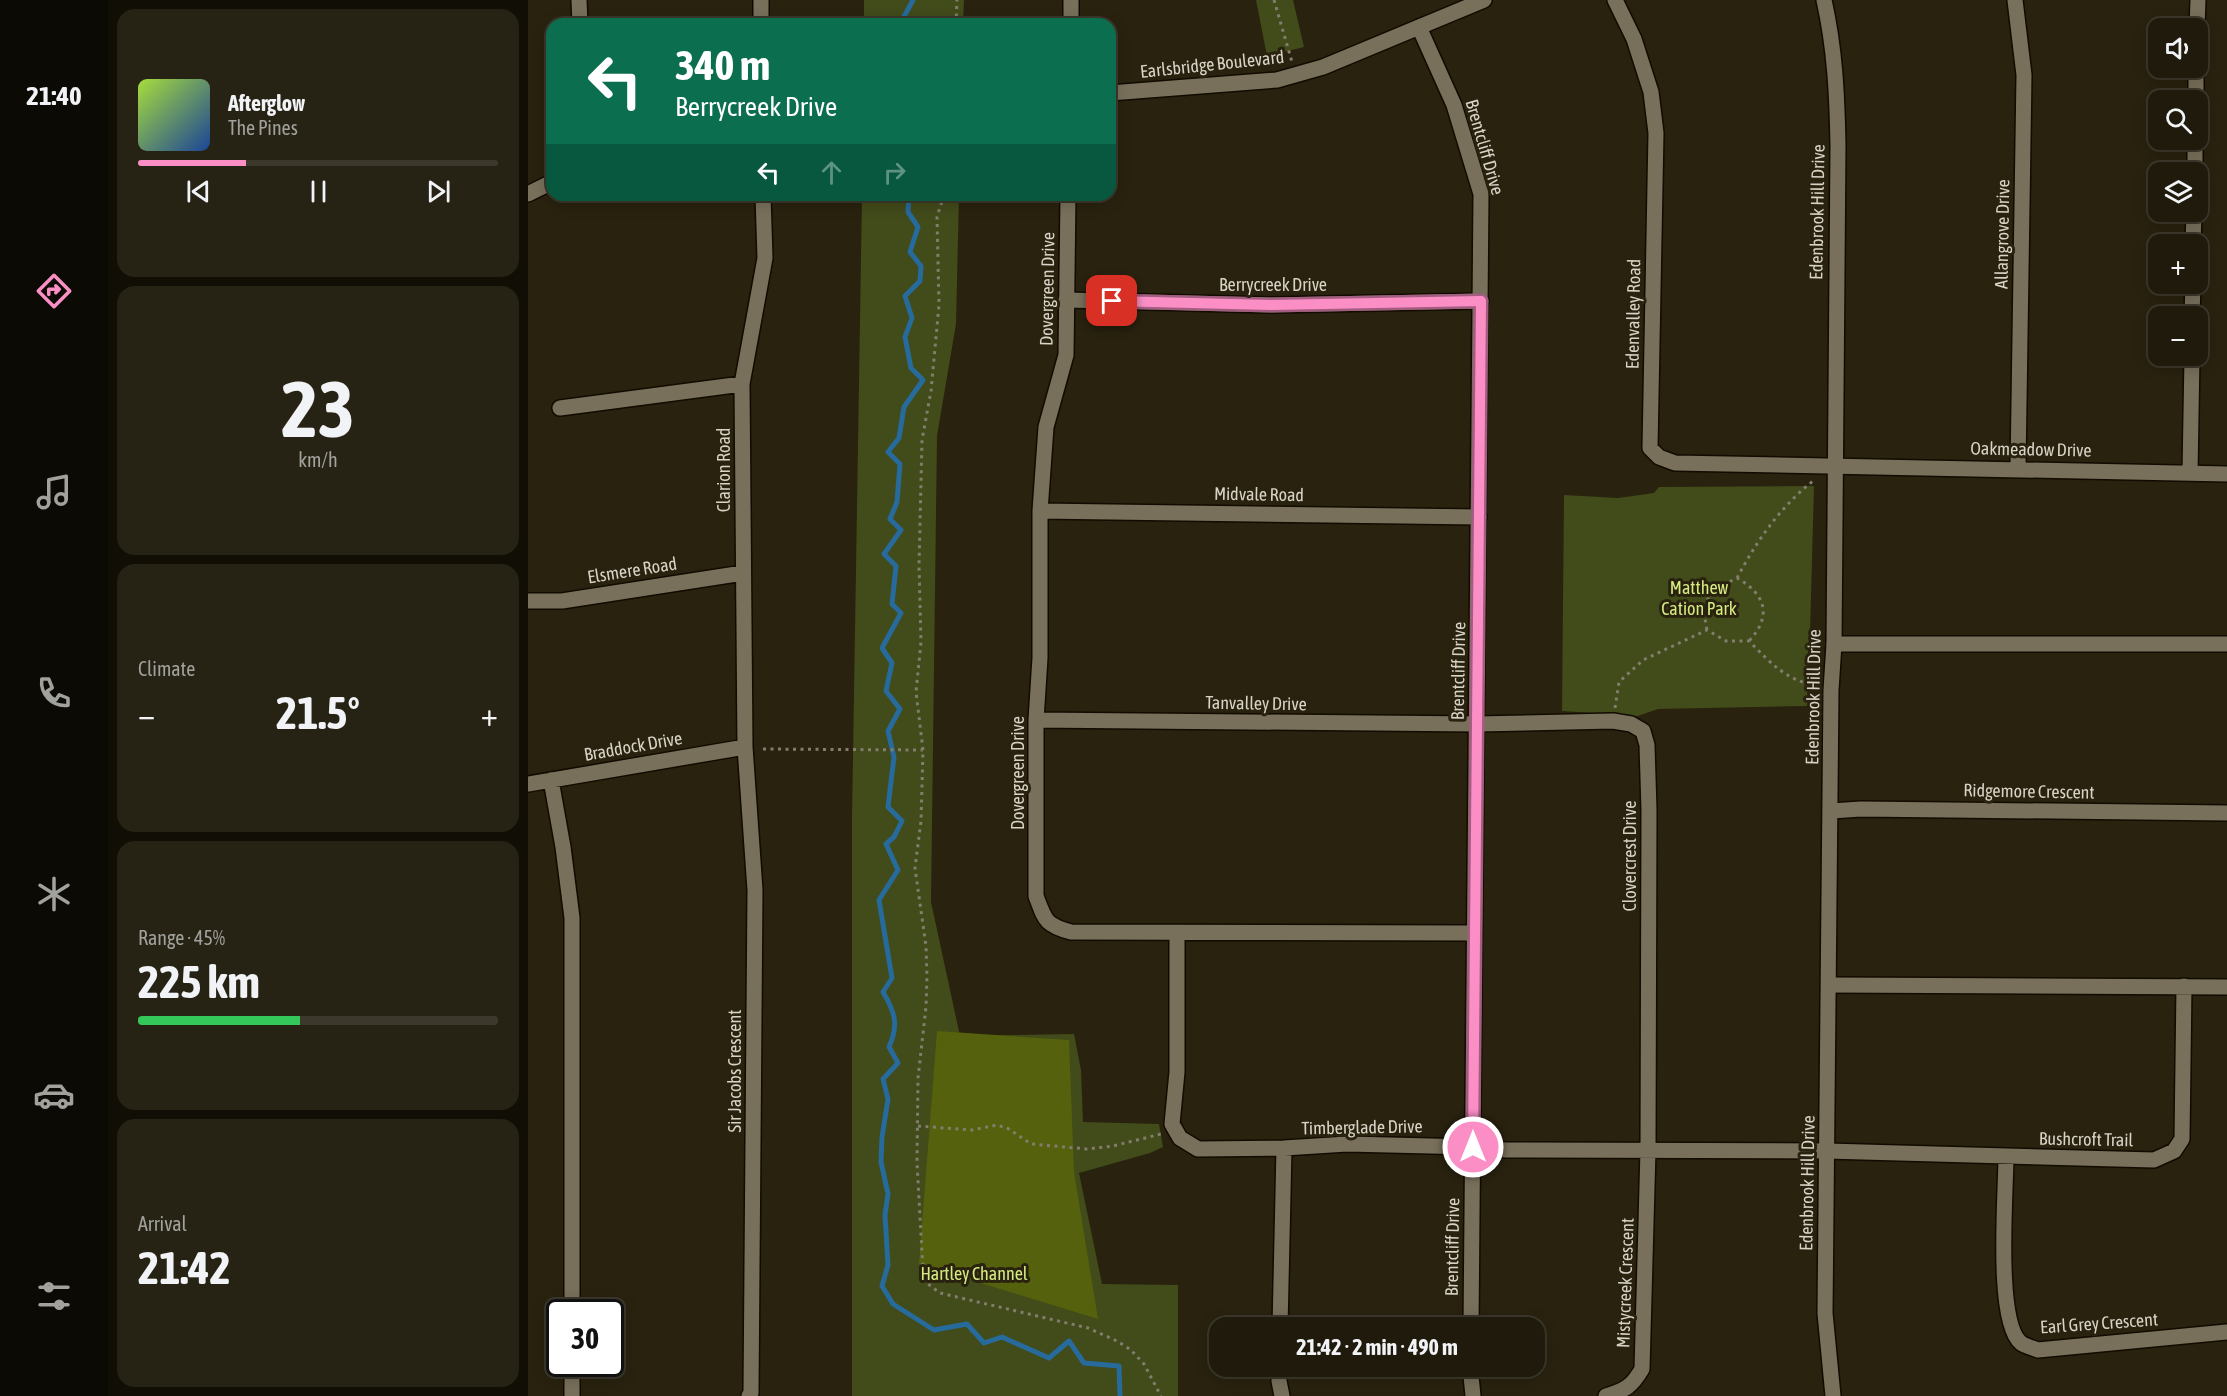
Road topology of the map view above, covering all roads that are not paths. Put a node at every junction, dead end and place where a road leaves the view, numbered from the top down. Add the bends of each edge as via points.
1 (579, 0) edge
2 (761, 0) edge
3 (1071, 0) edge
4 (1484, 0) edge
5 (1615, 0) edge
6 (1824, 0) edge
7 (2015, 0) edge
8 (2198, 0) edge
9 (579, 18) edge
10 (761, 18) edge
11 (1071, 18) edge
12 (2197, 18) edge
13 (1419, 27) junction
14 (1116, 93) edge
15 (546, 185) edge
16 (528, 194) edge
17 (763, 201) edge
18 (1068, 201) edge
19 (1066, 300) junction
20 (1481, 301) junction
21 (2192, 366) edge
22 (742, 384) junction
23 (560, 408) dead end
24 (1834, 465) junction
25 (2018, 468) junction
26 (2190, 473) junction
27 (2227, 474) edge
28 (1040, 511) junction
29 (1479, 517) junction
30 (742, 573) junction
31 (528, 601) edge
32 (1834, 644) junction
33 (2227, 644) edge
34 (1036, 720) junction
35 (1477, 724) junction
36 (745, 747) junction
37 (551, 780) junction
38 (528, 784) edge
39 (1831, 811) junction
40 (2227, 813) edge
41 (1178, 933) junction
42 (1474, 933) junction
43 (1829, 985) junction
44 (2184, 986) junction
45 (2227, 987) edge
46 (1473, 1147) junction
47 (1284, 1148) junction
48 (1648, 1150) junction
49 (1827, 1151) junction
50 (2006, 1156) junction
51 (572, 1299) edge
52 (1280, 1317) edge
53 (1471, 1317) edge
54 (2227, 1332) edge
55 (572, 1377) edge
56 (1279, 1377) edge
57 (1471, 1377) edge
58 (572, 1396) edge
59 (749, 1396) edge
60 (1282, 1396) edge
61 (1473, 1396) edge
62 (1606, 1396) edge
63 (1833, 1396) edge

1 - 9 street
2 - 10 street
3 - 11 street
4 - 13 street, Earlsbridge Boulevard
5 - 24 street, Edenvalley Road via 1634,39 1651,92 1656,133 1650,448 1659,457 1675,463
6 - 24 street, Edenbrook Hill Drive via 1836,69 1838,134
7 - 25 street, Allangrove Drive via 2024,75
8 - 12 street
13 - 14 street, Earlsbridge Boulevard via 1323,67 1277,80
13 - 20 street, Brentcliff Drive via 1454,105 1481,194
15 - 16 street
17 - 22 street, Clarion Road via 765,258
18 - 19 street, Dovergreen Drive
19 - 20 street, Berrycreek Drive via 1271,305
19 - 28 street, Dovergreen Drive via 1066,355 1046,427
20 - 29 street, Brentcliff Drive
21 - 26 street
22 - 23 street
22 - 30 street, Clarion Road
24 - 25 street, Oakmeadow Drive
24 - 32 street, Edenbrook Hill Drive
25 - 26 street, Oakmeadow Drive
26 - 27 street, Oakmeadow Drive
28 - 29 street, Midvale Road
28 - 34 street, Dovergreen Drive
29 - 35 street, Brentcliff Drive
30 - 31 street, Elsmere Road via 562,601
30 - 36 street, Clarion Road
32 - 33 street
32 - 39 street, Edenbrook Hill Drive
34 - 35 street, Tanvalley Drive
34 - 41 street, Dovergreen Drive via 1036,896 1043,915 1052,927 1071,932
35 - 42 street, Brentcliff Drive
35 - 48 street, Clovercrest Drive via 1613,721 1643,731 1647,745
36 - 37 street, Braddock Drive
36 - 59 street, Sir Jacobs Crescent via 755,890
37 - 38 street, Braddock Drive
37 - 51 street via 572,918
39 - 40 street, Ridgemore Crescent
39 - 43 street, Edenbrook Hill Drive
41 - 42 street, Dovergreen Drive
41 - 47 street, Timberglade Drive via 1177,1072 1172,1124 1180,1138 1198,1149
42 - 46 street, Brentcliff Drive
43 - 44 street
43 - 49 street, Edenbrook Hill Drive
44 - 45 street
44 - 50 street, Bushcroft Trail via 2184,1117 2182,1138 2174,1151 2154,1160
46 - 47 street, Timberglade Drive via 1347,1144
46 - 48 street, Timberglade Drive
46 - 53 street, Brentcliff Drive
47 - 52 street
48 - 49 street, Timberglade Drive
48 - 62 street, Mistycreek Crescent via 1642,1369 1634,1383
49 - 50 street, Bushcroft Trail
49 - 63 street, Edenbrook Hill Drive via 1825,1313
50 - 54 street, Earl Grey Crescent via 2004,1294 2009,1324 2020,1343 2038,1350
55 - 58 street
56 - 60 street
57 - 61 street

